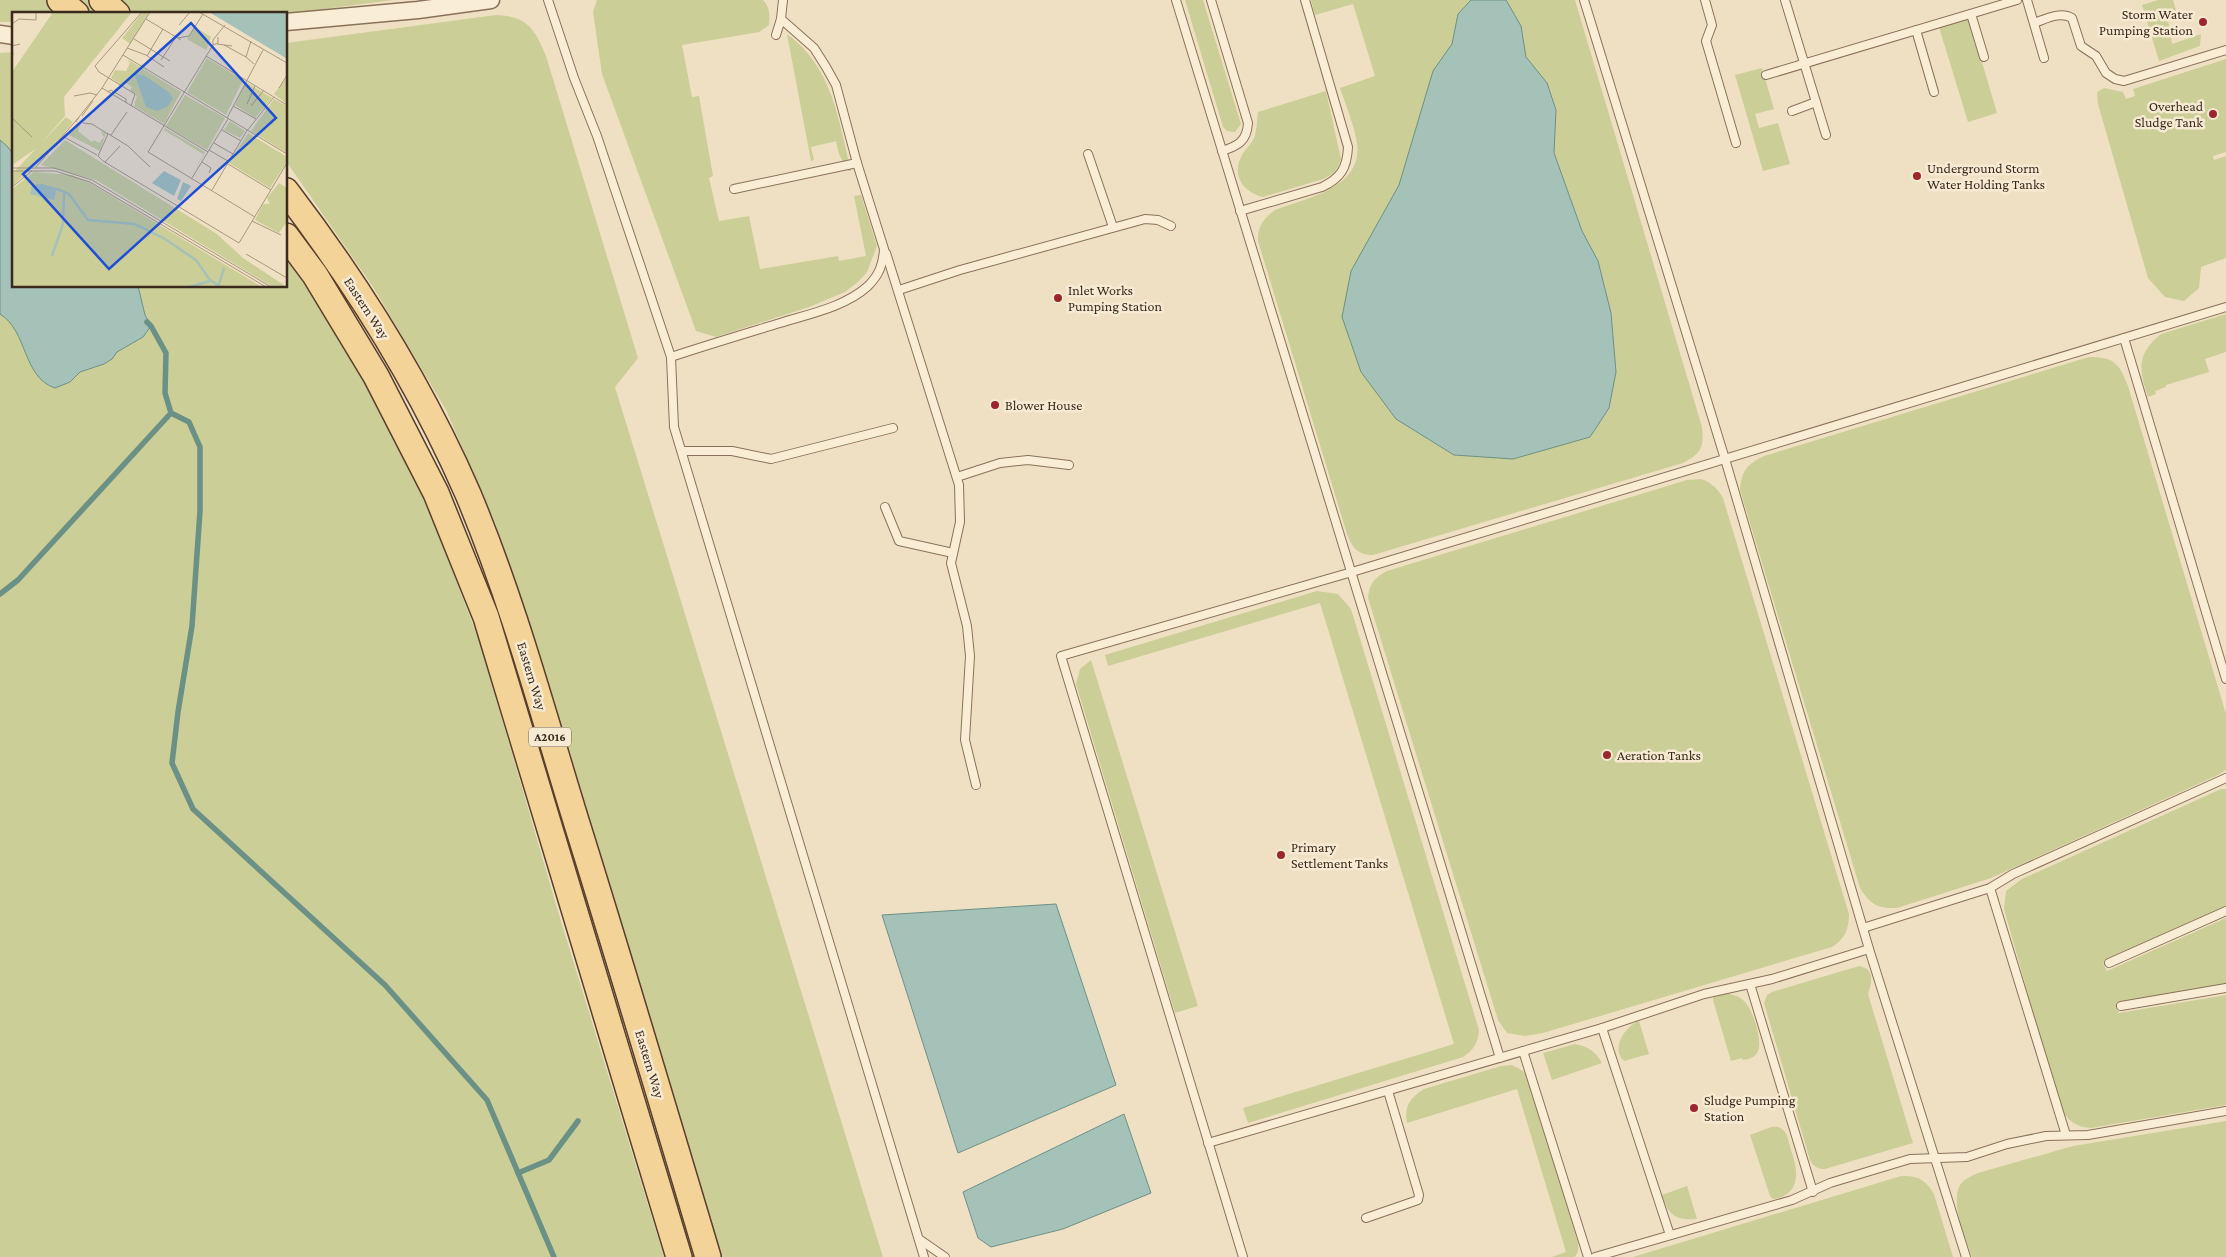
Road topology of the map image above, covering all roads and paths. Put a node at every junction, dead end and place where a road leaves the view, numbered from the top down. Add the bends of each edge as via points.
1 (60, 0) edge
2 (102, 0) edge
3 (491, 0) edge
4 (548, 0) edge
5 (783, 0) edge
6 (1176, 0) edge
7 (1211, 0) edge
8 (1305, 0) edge
9 (1584, 0) edge
10 (1705, 0) edge
11 (1785, 0) edge
12 (2016, 0) edge
13 (2027, 0) edge
14 (74, 12) edge
15 (115, 12) edge
16 (1971, 14) junction
17 (781, 19) junction
18 (288, 22) edge
19 (2034, 23) junction
20 (1916, 30) junction
21 (776, 35) dead end
22 (2226, 50) edge
23 (1984, 57) dead end
24 (2044, 58) dead end
25 (1804, 64) junction
26 (1766, 75) dead end
27 (1934, 92) dead end
28 (1816, 102) junction
29 (1792, 111) dead end
30 (1826, 135) dead end
31 (1736, 143) dead end
32 (1222, 151) junction
33 (1088, 154) dead end
34 (857, 163) junction
35 (734, 189) dead end
36 (288, 194) edge
37 (1240, 211) junction
38 (1171, 226) dead end
39 (1114, 227) junction
40 (288, 239) edge
41 (884, 249) junction
42 (899, 290) junction
43 (2226, 307) edge
44 (2124, 338) junction
45 (671, 357) junction
46 (892, 428) dead end
47 (682, 451) junction
48 (1725, 459) junction
49 (1068, 465) dead end
50 (957, 477) junction
51 (885, 507) dead end
52 (953, 553) junction
53 (1352, 572) junction
54 (2226, 679) edge
55 (541, 753) junction
56 (2226, 778) edge
57 (976, 785) dead end
58 (1990, 888) junction
59 (2226, 911) edge
60 (1863, 928) junction
61 (1869, 949) junction
62 (2109, 963) dead end
63 (1750, 984) junction
64 (2226, 988) edge
65 (2121, 1006) dead end
66 (1602, 1028) junction
67 (1522, 1051) junction
68 (1500, 1058) junction
69 (1388, 1091) junction
70 (2226, 1111) edge
71 (2066, 1135) junction
72 (1208, 1143) junction
73 (1937, 1159) junction
74 (1813, 1192) junction
75 (1366, 1218) dead end
76 (1670, 1235) junction
77 (919, 1239) junction
78 (679, 1257) edge
79 (708, 1257) edge
80 (924, 1257) edge
81 (945, 1257) edge
82 (1243, 1257) edge
83 (1588, 1257) edge
84 (1595, 1257) edge
85 (1966, 1257) edge

1 - 14 main road
2 - 15 main road
3 - 18 street
4 - 45 lane
5 - 17 lane
6 - 32 lane
7 - 32 lane via 1248,123 1248,133 1243,141
8 - 37 lane via 1348,147 1348,162 1335,181 1322,187
9 - 48 lane
10 - 31 lane via 1712,25 1706,41
11 - 25 lane
12 - 16 lane
13 - 19 lane
16 - 20 lane
16 - 23 lane
17 - 21 lane
17 - 34 lane via 814,48 826,66 836,85
19 - 22 lane via 2057,16 2072,18 2081,46 2098,58 2106,73 2124,81
19 - 24 lane
20 - 25 lane
20 - 27 lane
25 - 26 lane
25 - 28 lane
28 - 29 lane
28 - 30 lane
32 - 37 lane
33 - 39 lane
34 - 35 lane
34 - 41 lane
36 - 55 main road, Eastern Way / A2016 via 327,244 393,348 468,494 510,606
37 - 53 lane
38 - 39 lane via 1145,219
39 - 42 lane
40 - 55 main road, Eastern Way / A2016 via 315,274 376,376 436,492
41 - 42 lane
41 - 45 lane via 884,262 878,274 852,297
42 - 50 lane
43 - 44 lane
44 - 48 lane
44 - 54 lane
45 - 47 lane via 674,427
46 - 47 lane via 772,459 732,451
47 - 77 lane
48 - 53 lane
48 - 60 lane
49 - 50 lane via 1028,460 1000,463
50 - 52 lane via 960,522
51 - 52 lane via 900,541
52 - 57 lane via 951,563 967,626 970,656 965,740
53 - 68 lane
53 - 72 lane via 1061,656
55 - 78 main road, Eastern Way / A2016
55 - 79 main road, Eastern Way / A2016
56 - 58 lane via 2013,874
58 - 60 lane
58 - 71 lane
59 - 62 lane
60 - 61 lane
61 - 63 lane
61 - 73 lane
63 - 66 lane via 1704,994
63 - 74 lane
64 - 65 lane
66 - 67 lane
66 - 76 lane
67 - 68 lane
67 - 83 lane
68 - 69 lane
69 - 72 lane
69 - 75 lane via 1419,1195 1418,1200
70 - 71 lane
71 - 73 lane via 2007,1144 1967,1157
72 - 82 lane
73 - 74 lane via 1910,1159 1830,1183
73 - 85 lane
74 - 76 lane
76 - 84 lane
77 - 80 lane
77 - 81 lane

